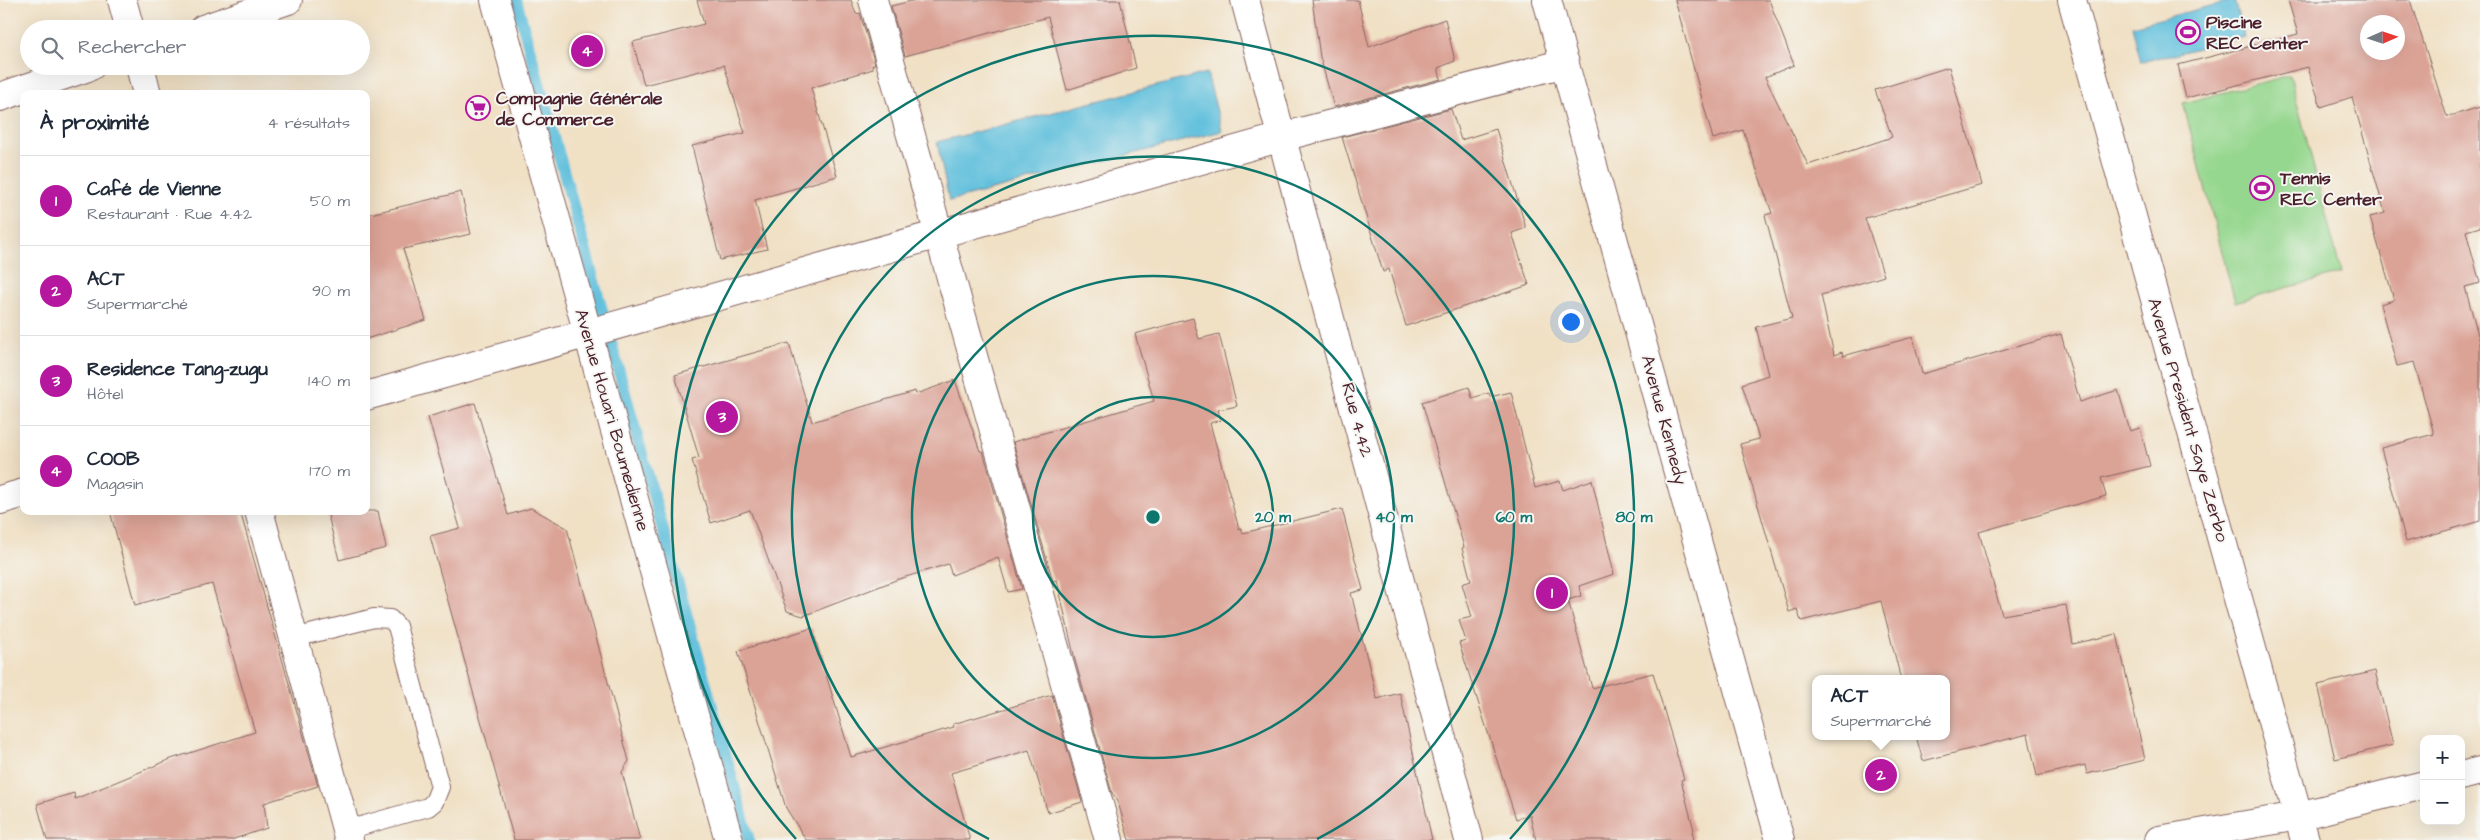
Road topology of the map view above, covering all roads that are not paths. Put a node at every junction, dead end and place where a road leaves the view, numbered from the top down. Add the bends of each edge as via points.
1 (122, 0) edge
2 (288, 0) edge
3 (495, 0) edge
4 (874, 0) edge
5 (1245, 0) edge
6 (1548, 0) edge
7 (2072, 0) edge
8 (128, 20) edge
9 (229, 20) edge
10 (1566, 63) junction
11 (65, 75) edge
12 (142, 75) edge
13 (20, 90) edge
14 (21, 90) edge
15 (146, 90) edge
16 (0, 97) edge
17 (1282, 137) junction
18 (940, 233) junction
19 (588, 334) junction
20 (370, 395) edge
21 (20, 494) edge
22 (0, 500) edge
23 (260, 515) edge
24 (294, 638) junction
25 (2480, 771) edge
26 (2465, 775) edge
27 (2420, 786) edge
28 (2302, 828) edge
29 (348, 835) edge
30 (729, 840) edge
31 (1109, 840) edge
32 (1469, 840) edge
33 (1780, 840) edge
34 (2158, 840) edge

1 - 8 street
2 - 9 street
3 - 19 street, Avenue Houari Boumedienne
4 - 18 street
5 - 17 street, Rue 4.42
6 - 10 street, Avenue Kennedy
7 - 28 street, Avenue President Saye Zerbo
10 - 17 street
10 - 33 street, Avenue Kennedy
11 - 14 street
12 - 15 street
13 - 16 street
17 - 18 street
17 - 32 street, Rue 4.42
18 - 19 street
18 - 31 street
19 - 20 street
19 - 30 street, Avenue Houari Boumedienne
21 - 22 street
23 - 24 street
24 - 29 street
24 - 29 lane via 374,618 390,619 397,626 440,787 428,808
25 - 26 street
27 - 28 street
28 - 34 street

